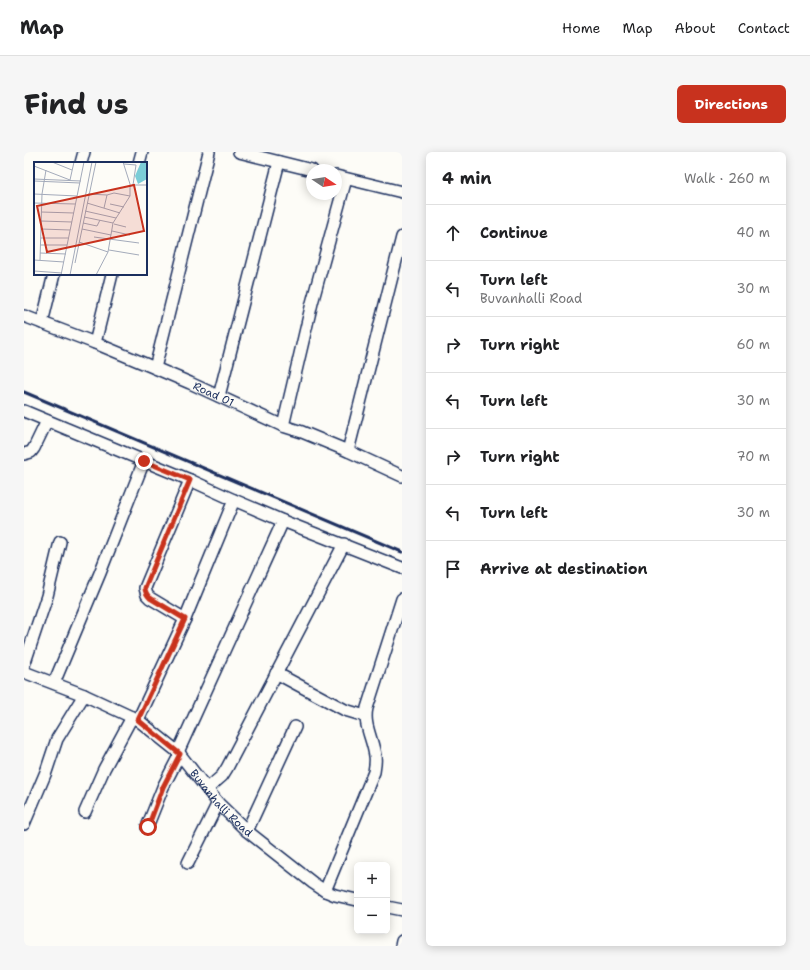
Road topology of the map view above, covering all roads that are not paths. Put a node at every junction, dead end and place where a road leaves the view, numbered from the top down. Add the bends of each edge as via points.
1 (84, 152) edge
2 (142, 152) edge
3 (209, 152) edge
4 (238, 152) edge
5 (81, 162) edge
6 (139, 162) edge
7 (279, 162) junction
8 (306, 169) edge
9 (342, 177) edge
10 (402, 192) edge
11 (336, 200) edge
12 (402, 236) edge
13 (54, 275) edge
14 (112, 275) edge
15 (24, 316) edge
16 (42, 323) junction
17 (94, 343) junction
18 (155, 368) junction
19 (218, 396) junction
20 (24, 411) edge
21 (47, 421) junction
22 (283, 426) junction
23 (348, 451) junction
24 (24, 454) edge
25 (144, 461) junction
26 (402, 476) edge
27 (190, 480) junction
28 (234, 500) junction
29 (284, 521) junction
30 (60, 542) dead end
31 (344, 544) junction
32 (402, 568) edge
33 (402, 599) edge
34 (185, 619) junction
35 (24, 666) edge
36 (24, 672) edge
37 (276, 673) junction
38 (54, 683) junction
39 (84, 695) junction
40 (365, 716) junction
41 (135, 718) junction
42 (295, 727) dead end
43 (179, 753) junction
44 (207, 789) junction
45 (218, 803) junction
46 (85, 812) dead end
47 (24, 824) edge
48 (148, 827) dead end
49 (247, 831) junction
50 (188, 863) dead end
51 (325, 891) junction
52 (354, 899) edge
53 (390, 908) edge
54 (402, 910) edge
55 (402, 941) edge
56 (401, 946) edge

1 - 5 street
2 - 6 street
3 - 18 street
4 - 7 street
7 - 8 street
7 - 19 street
9 - 10 street
11 - 22 street
12 - 23 street
13 - 16 street
14 - 17 street
15 - 16 street, Road 01
16 - 17 street, Road 01
17 - 18 street, Road 01
18 - 19 street, Road 01
19 - 22 street, Road 01
20 - 21 street
21 - 24 street via 34,448
21 - 25 street
22 - 23 street, Road 01
23 - 26 street, Road 01
25 - 27 street
25 - 38 street
27 - 28 street
27 - 34 street via 145,588 150,598
28 - 29 street
28 - 34 street
29 - 31 street
29 - 43 street
30 - 35 street via 47,596
31 - 32 street
31 - 37 street
33 - 40 street
34 - 41 street
36 - 38 street, Buvanhalli Road
37 - 40 street via 345,710
37 - 44 street via 227,768
38 - 39 street, Buvanhalli Road
39 - 41 street, Buvanhalli Road
39 - 47 street via 57,739
40 - 51 street via 375,754 374,772
41 - 43 street, Buvanhalli Road
41 - 46 street via 104,769
42 - 49 street
43 - 44 street, Buvanhalli Road
43 - 48 street via 160,792
44 - 45 street, Buvanhalli Road
45 - 49 street, Buvanhalli Road
45 - 50 street
49 - 51 street, Buvanhalli Road
51 - 52 street, Buvanhalli Road
53 - 54 street
55 - 56 street

